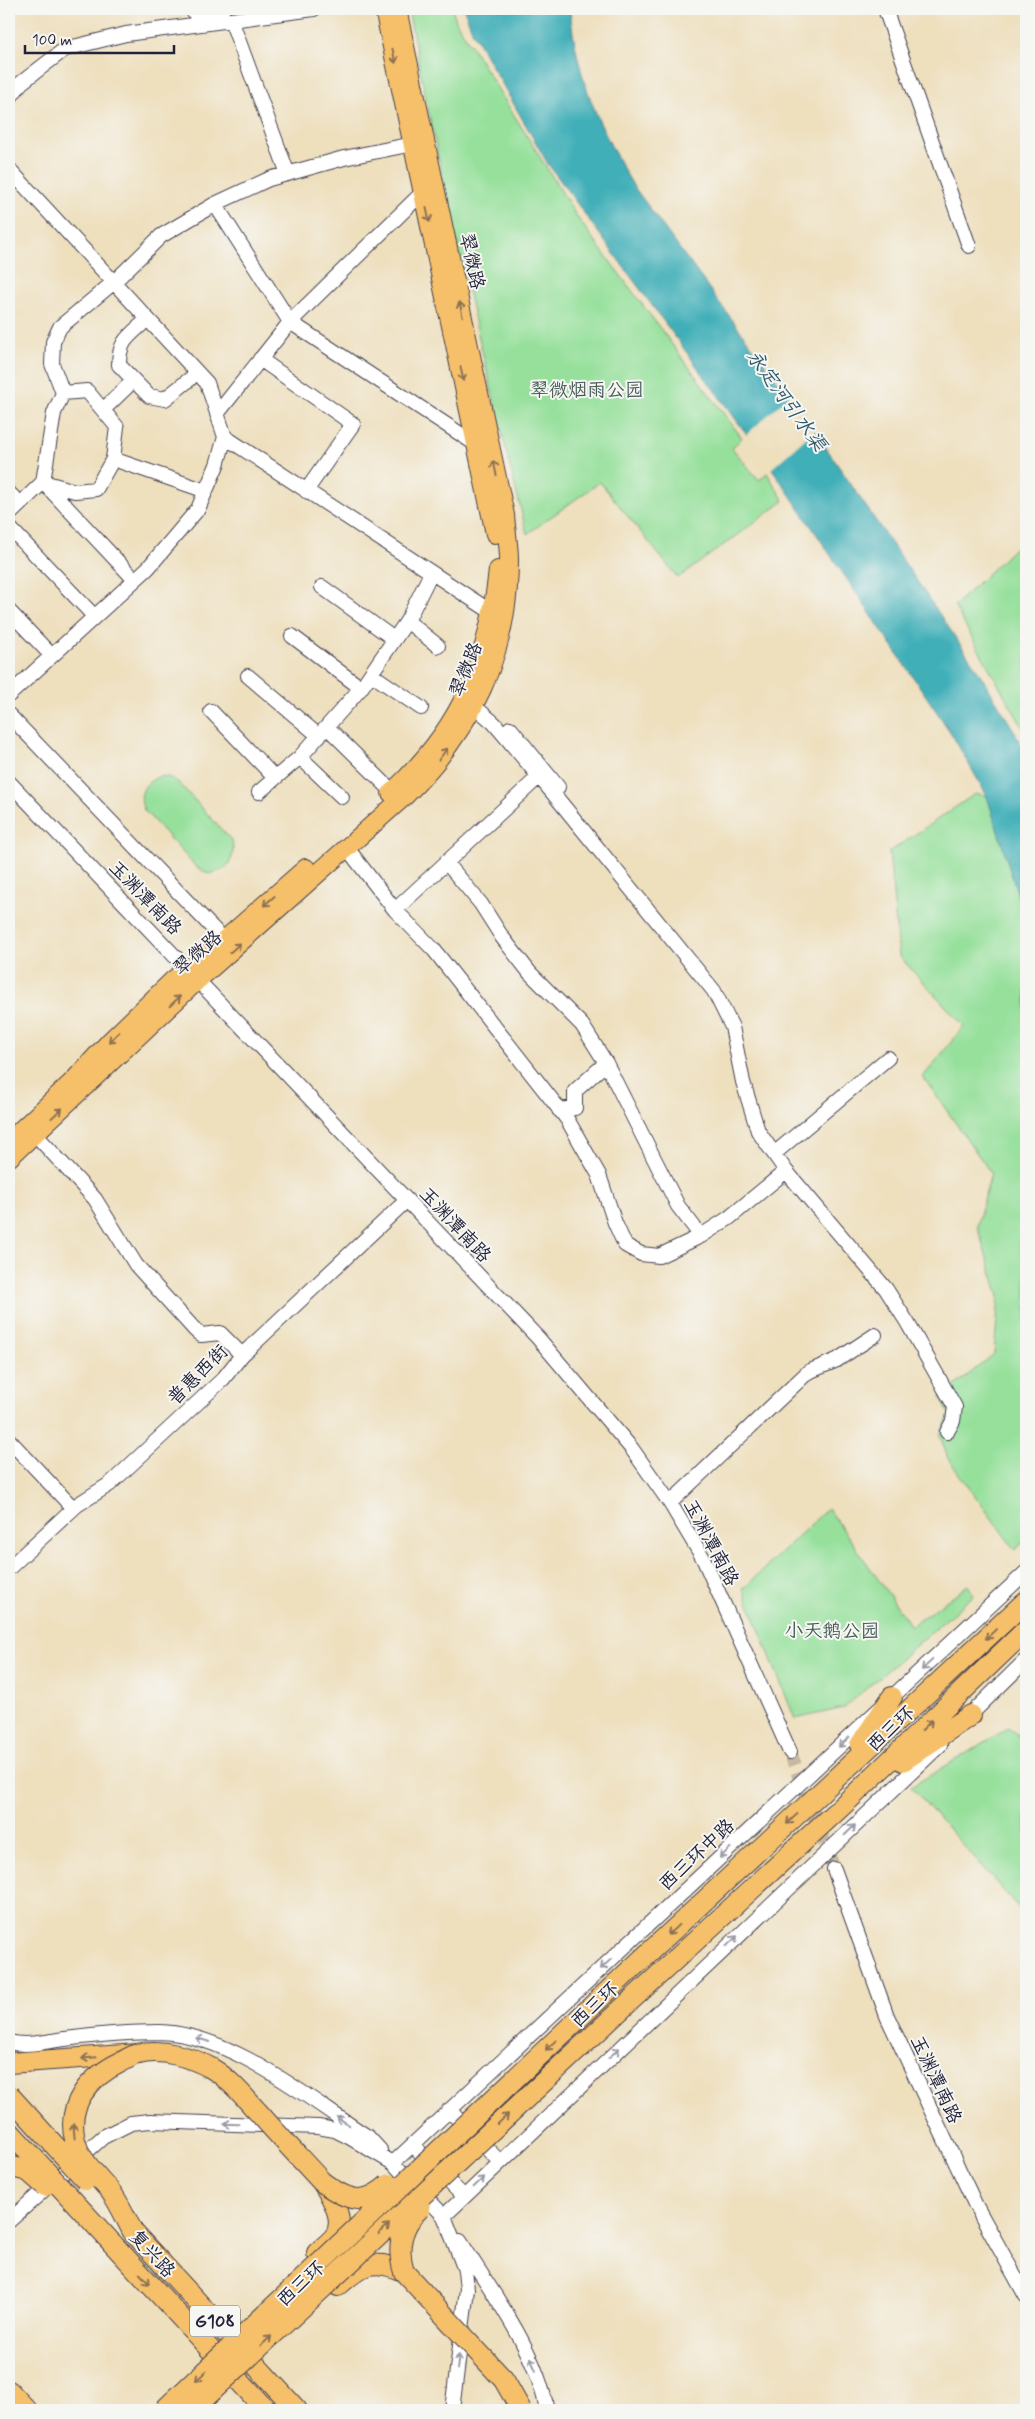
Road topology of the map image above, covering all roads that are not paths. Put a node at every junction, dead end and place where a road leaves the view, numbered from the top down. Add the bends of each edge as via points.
1 (192, 9) edge
2 (314, 9) edge
3 (384, 9) edge
4 (397, 9) edge
5 (885, 9) edge
6 (227, 15) edge
7 (9, 99) edge
8 (413, 144) junction
9 (9, 169) edge
10 (288, 174) junction
11 (423, 192) junction
12 (215, 204) junction
13 (969, 246) dead end
14 (114, 282) junction
15 (290, 322) junction
16 (141, 325) dead end
17 (260, 359) junction
18 (190, 379) dead end
19 (132, 381) junction
20 (62, 392) junction
21 (104, 409) junction
22 (217, 414) junction
23 (225, 437) junction
24 (477, 445) junction
25 (112, 459) junction
26 (44, 482) junction
27 (206, 491) junction
28 (306, 491) junction
29 (9, 493) edge
30 (20, 504) junction
31 (9, 514) edge
32 (9, 527) edge
33 (431, 573) junction
34 (135, 580) junction
35 (322, 587) dead end
36 (9, 611) edge
37 (492, 613) junction
38 (94, 616) junction
39 (407, 621) junction
40 (292, 636) dead end
41 (394, 640) junction
42 (438, 646) dead end
43 (52, 656) junction
44 (371, 674) junction
45 (248, 676) dead end
46 (361, 688) junction
47 (10, 693) edge
48 (473, 700) junction
49 (421, 708) dead end
50 (211, 711) dead end
51 (9, 715) edge
52 (323, 731) junction
53 (300, 756) junction
54 (541, 774) junction
55 (275, 778) junction
56 (9, 782) edge
57 (392, 791) junction
58 (259, 792) dead end
59 (342, 797) dead end
60 (347, 848) junction
61 (446, 862) junction
62 (396, 910) junction
63 (224, 940) junction
64 (193, 974) junction
65 (888, 1058) dead end
66 (606, 1063) junction
67 (559, 1110) junction
68 (34, 1134) junction
69 (9, 1141) edge
70 (775, 1153) junction
71 (9, 1158) edge
72 (786, 1171) junction
73 (407, 1200) junction
74 (701, 1236) junction
75 (875, 1335) dead end
76 (242, 1355) junction
77 (947, 1432) dead end
78 (9, 1440) edge
79 (670, 1503) junction
80 (73, 1508) junction
81 (9, 1568) edge
82 (1026, 1572) edge
83 (1026, 1601) edge
84 (1026, 1630) edge
85 (1026, 1660) edge
86 (892, 1697) junction
87 (971, 1715) junction
88 (790, 1752) tunnel mouth
89 (840, 1774) junction
90 (854, 1795) junction
91 (834, 1869) tunnel mouth
92 (9, 2042) edge
93 (138, 2054) junction
94 (9, 2063) edge
95 (9, 2095) edge
96 (449, 2110) junction
97 (9, 2131) edge
98 (413, 2145) junction
99 (500, 2162) junction
100 (393, 2163) junction
101 (9, 2166) edge
102 (434, 2169) junction
103 (322, 2182) junction
104 (464, 2197) junction
105 (444, 2216) junction
106 (9, 2222) edge
107 (133, 2232) junction
108 (112, 2243) junction
109 (404, 2272) junction
110 (1026, 2296) edge
111 (297, 2298) junction
112 (9, 2391) edge
113 (26, 2410) edge
114 (164, 2410) edge
115 (192, 2410) edge
116 (266, 2410) edge
117 (297, 2410) edge
118 (452, 2410) edge
119 (521, 2410) edge
120 (547, 2410) edge

1 - 6 street via 195,14
2 - 6 street
3 -> 8 main road, 翠微路
48 -> 4 main road, 翠微路 via 486,682 499,644 507,603 509,559 505,515
5 - 13 street
6 - 7 street via 65,49 21,83
6 - 10 street
8 - 10 street
8 - 11 main road, 翠微路
9 - 14 street
10 - 12 street via 269,179
11 - 15 street
11 -> 24 main road, 翠微路
12 - 14 street via 161,236
12 - 15 street
14 - 20 street via 60,327 53,342 52,364
14 - 22 street via 207,384
15 - 17 street
15 - 24 street
16 - 19 street via 119,349 119,365
17 - 22 street
17 - 28 street via 353,424
18 - 19 street via 165,399 149,396
19 - 21 street
20 - 21 street via 87,391
20 - 26 street via 54,413
21 - 25 street via 117,427
22 - 23 street
23 - 27 street
23 - 28 street
24 - 37 main road, 翠微路 via 493,517 498,562
25 - 26 street via 96,489 75,491
25 - 27 street
26 - 30 street
26 - 34 street
27 - 34 street via 198,509
28 - 33 street
29 - 30 street
30 - 31 street
32 - 38 street
33 - 37 street
33 - 39 street
34 - 38 street
35 - 41 street
36 - 43 street
37 - 48 main road, 翠微路
38 - 43 street
39 - 41 street
39 - 42 street
40 - 46 street
41 - 44 street
43 - 47 street
44 - 46 street
44 - 49 street
45 - 52 street
46 - 52 street
48 - 54 street
48 - 57 main road, 翠微路
60 -> 48 main road, 翠微路 via 432,769 455,738
50 - 55 street
51 - 63 street
52 - 53 street
52 - 57 street
53 - 55 street
53 - 59 street
54 - 61 street
54 - 70 street via 714,991 732,1027 758,1131
55 - 58 street
56 - 64 street, 玉渊潭南路
57 -> 63 main road, 翠微路
60 - 62 street
64 -> 60 main road, 翠微路
61 - 62 street
61 - 66 street via 481,904 530,973 582,1025
62 - 67 street via 434,950
63 - 64 main road, 翠微路
68 -> 64 main road, 翠微路
64 -> 69 main road, 翠微路 via 130,1021
64 - 73 street, 玉渊潭南路
65 - 70 street
66 - 67 street via 575,1091 575,1108
66 - 74 street via 678,1206
67 - 74 street via 599,1175 625,1245 641,1254 659,1256
68 - 71 main road, 翠微路
68 - 76 street via 95,1199 136,1266 195,1330 201,1335 220,1333
70 - 72 street
72 - 74 street
72 - 77 street via 886,1289 907,1322 955,1407
73 - 76 street, 普惠西街
73 - 79 street, 玉渊潭南路 via 538,1338 632,1449
75 - 79 street via 837,1360 808,1372
76 - 80 street, 普惠西街 via 223,1379 110,1484
78 - 80 street
79 - 88 street, 玉渊潭南路 via 703,1558
80 - 81 street, 普惠西街
82 -> 86 street, 西三环中路
83 -> 89 highway, 西三环
90 -> 84 highway, 西三环
85 - 87 street
86 - 89 highway
86 -> 96 street, 西三环中路
87 - 90 highway
99 -> 87 street
89 -> 102 highway, 西三环, bridge via 612,1987
102 -> 90 highway, 西三环, bridge via 627,2004
91 - 110 street, 玉渊潭南路 via 887,2016 976,2206
100 -> 92 street via 368,2137 252,2062 205,2040 161,2032 25,2044
93 -> 94 highway, bridge
93 - 103 highway, bridge via 171,2054 212,2068 236,2089
107 -> 93 highway, bridge via 112,2194 78,2150 73,2120 81,2095 90,2082
95 - 107 highway, 复兴路 / G108, bridge
96 - 98 street, 西三环中路
96 - 99 street
97 - 108 highway, 复兴路 / G108, bridge
98 - 100 street, 西三环中路
98 - 104 street
104 -> 99 street
100 - 105 street
100 -> 106 street via 335,2130 318,2127 150,2120 130,2123 95,2143
101 - 108 highway, bridge via 37,2177 74,2216
102 - 103 highway, bridge via 408,2167 372,2198 346,2197
102 - 109 highway, bridge via 437,2192 412,2215 404,2230 400,2251
102 - 111 highway, 西三环, bridge
103 - 111 highway, bridge via 336,2210 338,2227 335,2235 304,2266
104 - 105 street
118 -> 105 street via 467,2290 464,2270
120 -> 105 street via 527,2351
107 - 117 highway, 复兴路 / G108
108 -> 116 highway, 复兴路 / G108
109 - 111 highway via 391,2266 364,2266 321,2302
109 - 119 highway, bridge via 504,2380
111 -> 114 highway, 西三环, bridge
115 -> 111 highway, 西三环, bridge
112 - 113 highway

